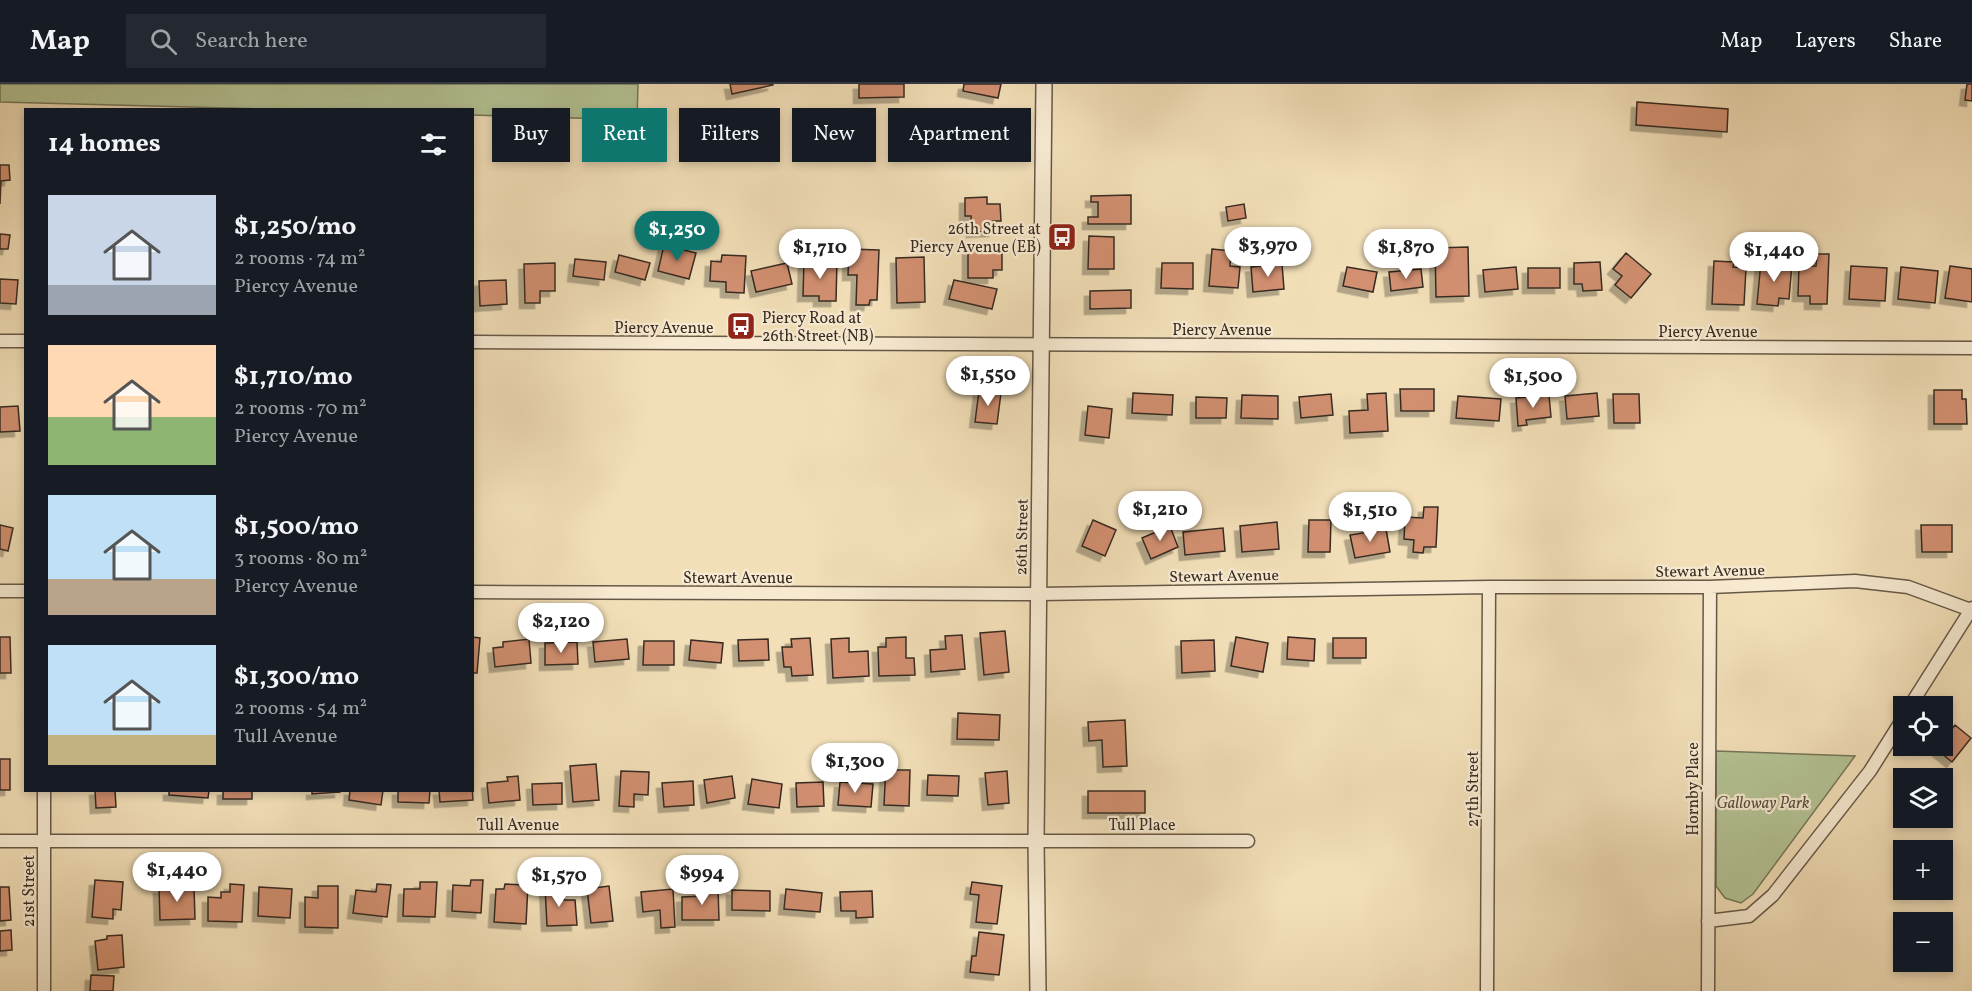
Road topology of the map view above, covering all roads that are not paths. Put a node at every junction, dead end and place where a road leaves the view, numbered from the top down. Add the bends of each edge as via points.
1 (1044, 84) edge
2 (0, 340) edge
3 (24, 341) edge
4 (474, 342) edge
5 (1041, 345) junction
6 (1972, 348) edge
7 (1710, 587) junction
8 (1489, 588) junction
9 (0, 591) edge
10 (24, 591) edge
11 (474, 592) edge
12 (1039, 594) junction
13 (1972, 609) edge
14 (1916, 696) edge
15 (1893, 734) edge
16 (44, 792) edge
17 (0, 841) edge
18 (44, 841) junction
19 (1036, 841) junction
20 (1248, 841) dead end
21 (1708, 921) junction
22 (44, 991) edge
23 (1038, 991) edge
24 (1487, 991) edge
25 (1708, 991) edge

1 - 5 street, 26th Street
2 - 3 street
4 - 5 street, Piercy Avenue
5 - 6 street, Piercy Avenue
5 - 12 street, 26th Street
7 - 8 street, Stewart Avenue
7 - 13 street, Stewart Avenue via 1855,581 1908,587
7 - 21 street, Hornby Place
8 - 12 street, Stewart Avenue
8 - 24 street, 27th Street
9 - 10 street
11 - 12 street, Stewart Avenue
12 - 19 street, 26th Street
13 - 14 street
15 - 21 street via 1870,771 1773,895 1749,916
16 - 18 street, 21st Street
17 - 18 street, Tull Avenue
18 - 19 street, Tull Avenue
18 - 22 street, 21st Street
19 - 20 street, Tull Place
19 - 23 street, 26th Street
21 - 25 street, Hornby Place

